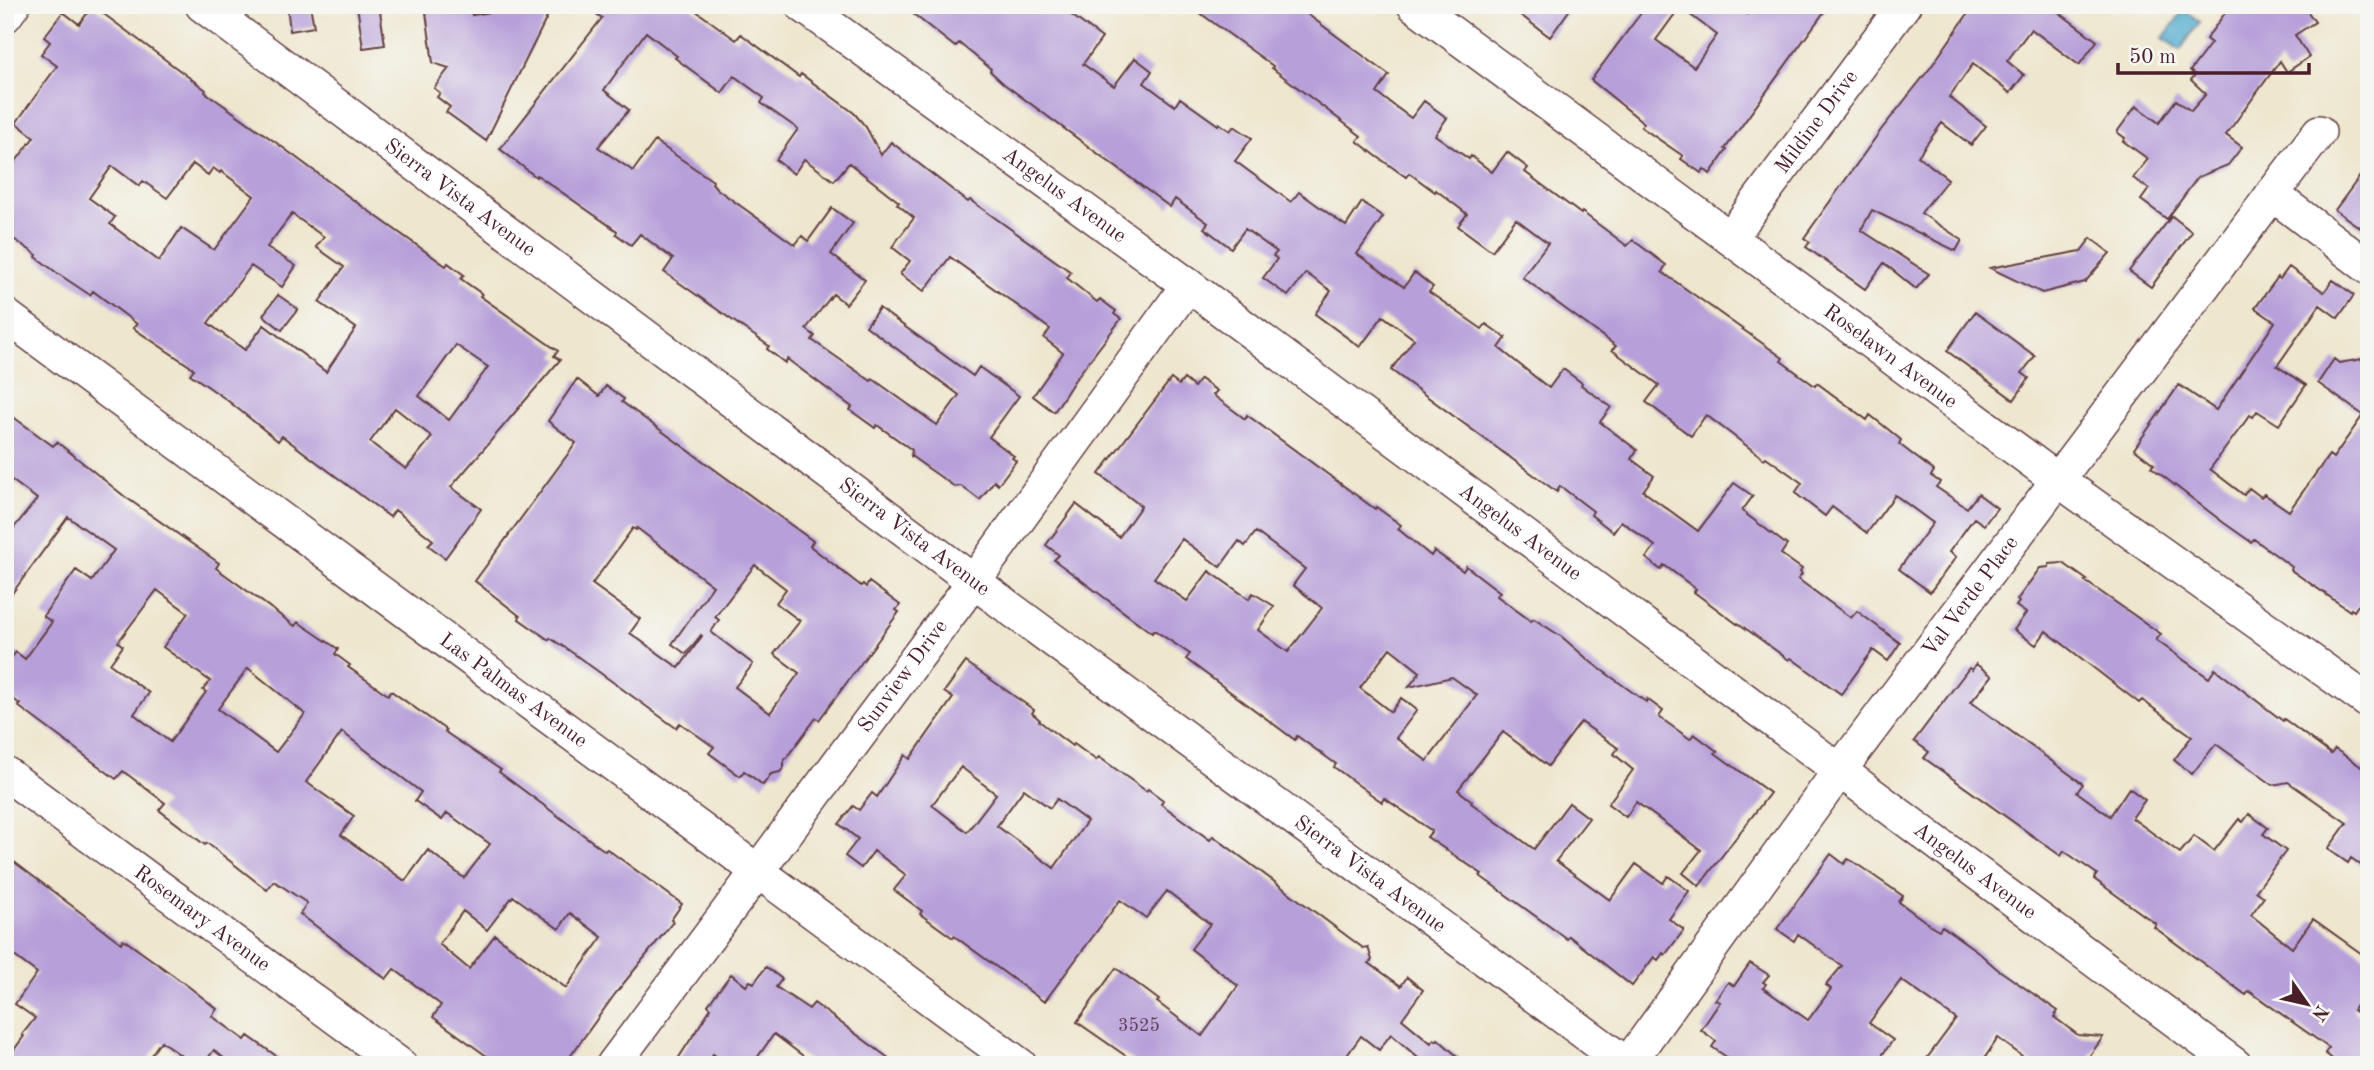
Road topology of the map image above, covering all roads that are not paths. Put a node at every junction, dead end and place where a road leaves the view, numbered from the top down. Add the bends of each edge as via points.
1 (13, 5) edge
2 (202, 5) edge
3 (802, 5) edge
4 (1413, 5) edge
5 (1904, 5) edge
6 (5, 16) edge
7 (2319, 132) dead end
8 (2272, 194) junction
9 (1730, 238) junction
10 (2369, 268) edge
11 (1188, 285) junction
12 (5, 316) edge
13 (2057, 479) junction
14 (974, 581) junction
15 (2369, 702) edge
16 (1840, 771) junction
17 (5, 772) edge
18 (757, 870) junction
19 (400, 1065) edge
20 (613, 1065) edge
21 (1020, 1065) edge
22 (1628, 1065) edge
23 (2235, 1065) edge

1 - 6 street
2 - 14 street, Sierra Vista Avenue
3 - 11 street, Angelus Avenue
4 - 9 street, Roselawn Avenue
5 - 9 street, Mildine Drive
7 - 8 street, Val Verde Place
8 - 10 street
8 - 13 street, Val Verde Place
9 - 13 street, Roselawn Avenue
11 - 14 street, Sunview Drive
11 - 16 street, Angelus Avenue
12 - 18 street, Las Palmas Avenue
13 - 15 street, Roselawn Avenue
13 - 16 street, Val Verde Place
14 - 18 street, Sunview Drive
14 - 22 street, Sierra Vista Avenue
16 - 22 street, Val Verde Place
16 - 23 street, Angelus Avenue
17 - 19 street, Rosemary Avenue
18 - 20 street, Sunview Drive
18 - 21 street, Las Palmas Avenue

